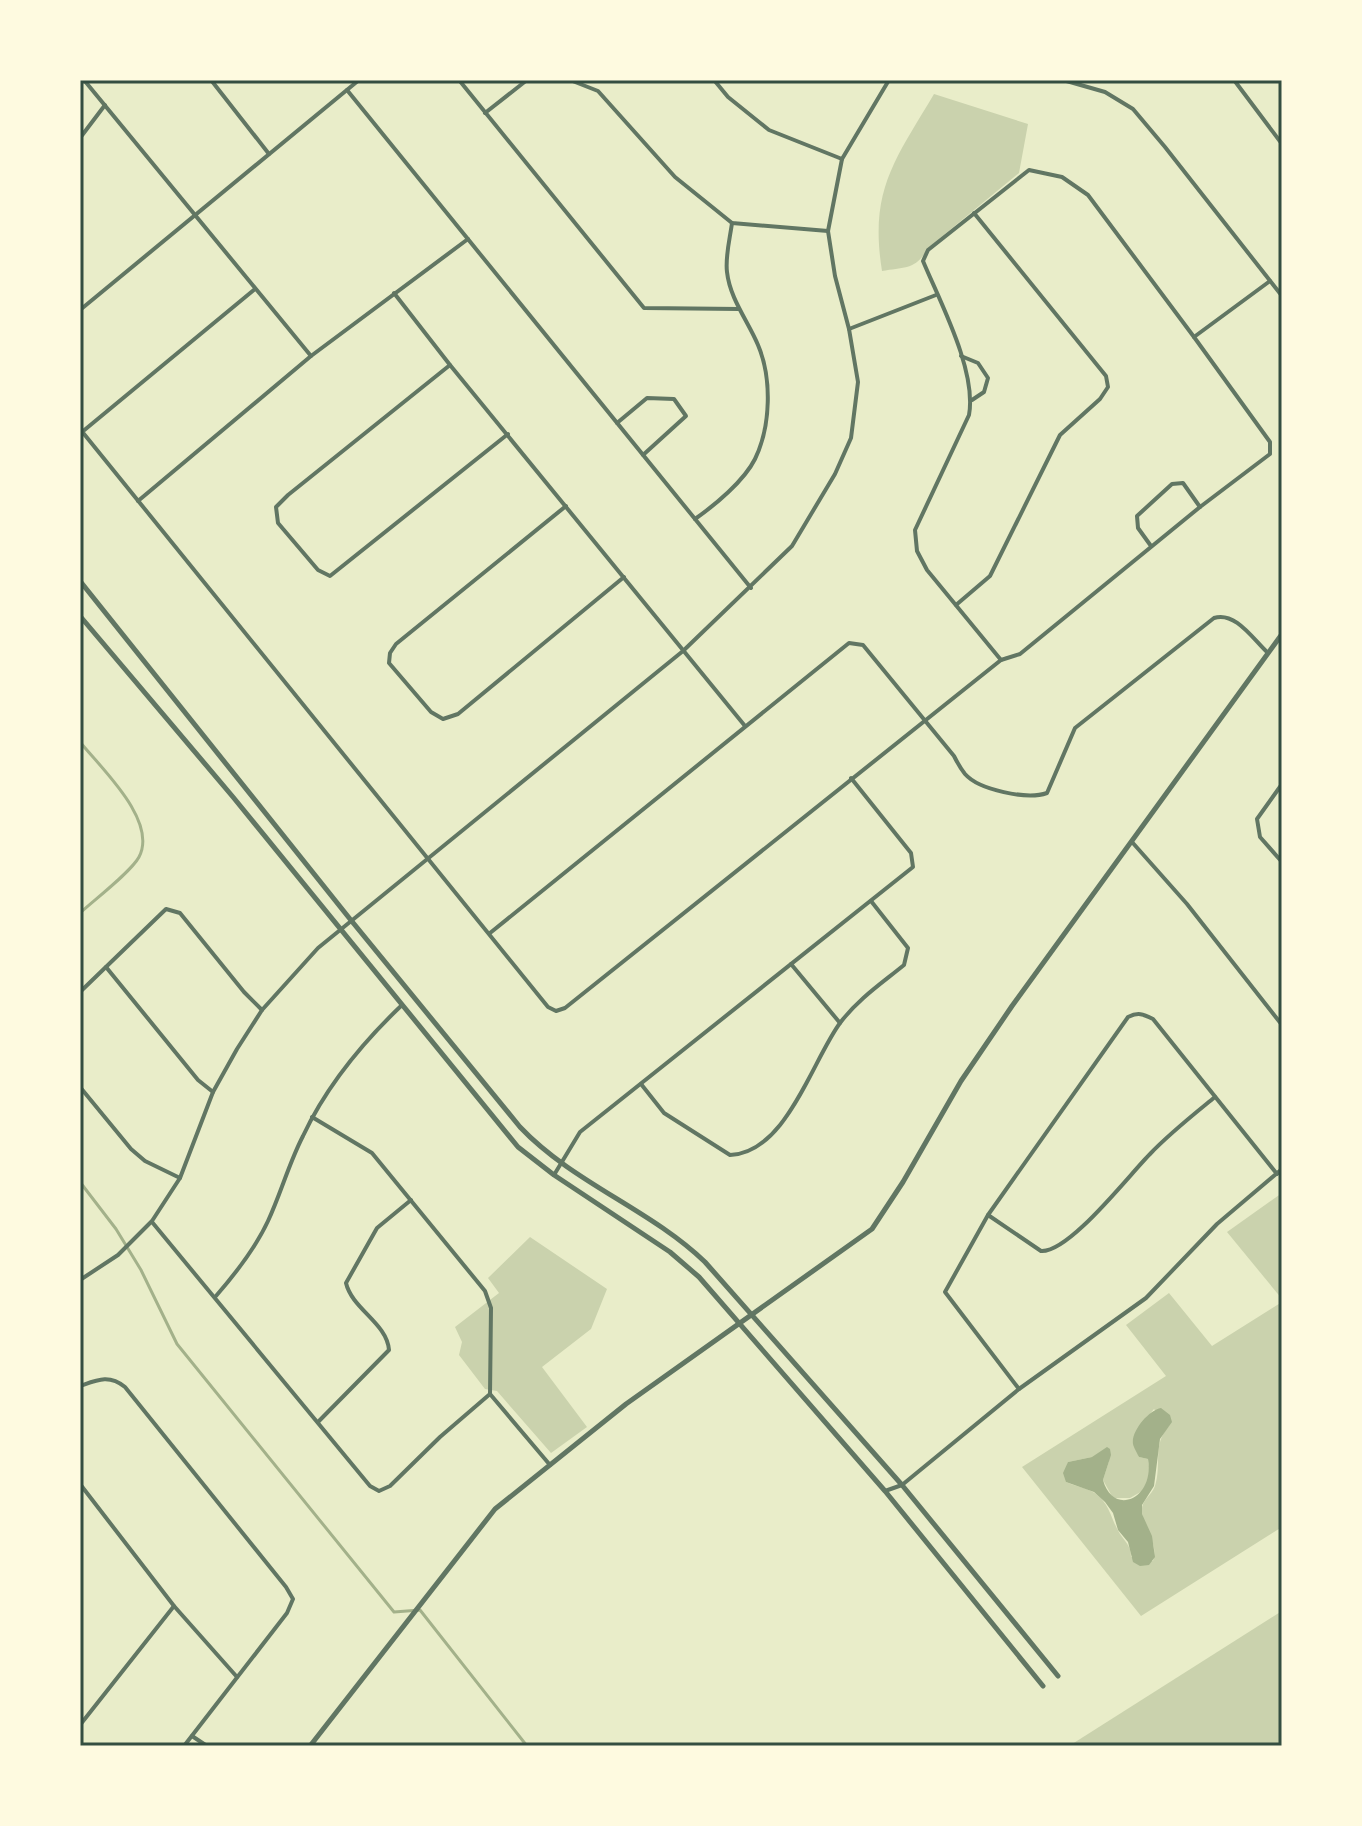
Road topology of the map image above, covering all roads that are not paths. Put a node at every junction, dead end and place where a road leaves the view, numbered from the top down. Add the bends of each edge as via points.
1 (84, 80) edge
2 (211, 80) edge
3 (359, 80) edge
4 (459, 80) edge
5 (527, 80) edge
6 (570, 80) edge
7 (714, 80) edge
8 (889, 80) edge
9 (1063, 80) edge
10 (1234, 80) edge
11 (347, 90) junction
12 (105, 105) junction
13 (485, 113) junction
14 (80, 138) edge
15 (1282, 144) edge
16 (269, 154) junction
17 (842, 159) junction
18 (974, 213) junction
19 (196, 214) junction
20 (732, 223) junction
21 (828, 231) junction
22 (468, 239) junction
23 (1270, 281) junction
24 (255, 289) junction
25 (394, 293) junction
26 (937, 295) junction
27 (1282, 296) edge
28 (739, 309) junction
29 (80, 310) edge
30 (849, 329) junction
31 (1194, 337) junction
32 (311, 356) junction
33 (961, 356) junction
34 (450, 365) junction
35 (972, 400) junction
36 (617, 423) junction
37 (81, 431) edge
38 (508, 434) junction
39 (643, 455) junction
40 (138, 501) junction
41 (566, 506) junction
42 (1200, 507) junction
43 (695, 519) junction
44 (1151, 546) junction
45 (624, 577) junction
46 (80, 581) edge
47 (751, 588) junction
48 (956, 605) junction
49 (80, 616) edge
50 (1282, 634) edge
51 (683, 651) junction
52 (1267, 652) junction
53 (1001, 660) junction
54 (924, 721) junction
55 (745, 726) junction
56 (851, 778) junction
57 (1282, 784) edge
58 (1132, 842) junction
59 (429, 858) junction
60 (1282, 862) edge
61 (871, 901) junction
62 (350, 919) junction
63 (340, 928) junction
64 (490, 933) junction
65 (791, 964) junction
66 (106, 967) junction
67 (80, 992) edge
68 (402, 1005) junction
69 (262, 1010) junction
70 (840, 1023) junction
71 (1282, 1025) edge
72 (641, 1084) junction
73 (80, 1087) edge
74 (213, 1092) junction
75 (1215, 1097) junction
76 (312, 1117) junction
77 (562, 1163) junction
78 (1282, 1169) edge
79 (1277, 1174) junction
80 (554, 1175) junction
81 (180, 1178) junction
82 (411, 1200) junction
83 (988, 1215) junction
84 (152, 1221) junction
85 (80, 1280) edge
86 (215, 1297) junction
87 (752, 1315) junction
88 (738, 1325) junction
89 (80, 1386) edge
90 (1019, 1389) junction
91 (490, 1394) junction
92 (318, 1422) junction
93 (550, 1465) junction
94 (80, 1484) edge
95 (902, 1485) junction
96 (885, 1491) junction
97 (174, 1606) junction
98 (1058, 1676) dead end
99 (237, 1677) junction
100 (1043, 1686) dead end
101 (80, 1725) edge
102 (192, 1736) junction
103 (184, 1746) edge
104 (207, 1746) edge
105 (310, 1746) edge

1 - 12 street
2 - 16 street
3 - 11 street
4 - 13 street
5 - 13 street
6 - 20 street via 598,91 675,177
7 - 17 street via 769,130
8 - 17 street
9 - 23 street via 1105,92 1133,109
10 - 15 street
11 - 16 street
11 - 22 street
12 - 14 street
12 - 19 street
13 - 28 street via 644,308
16 - 19 street
17 - 21 street
18 - 26 street via 928,250 923,261
18 - 31 street via 1029,170 1062,177 1088,195
18 - 48 street via 1106,376 1108,387 1060,435 990,576
19 - 24 street
19 - 29 street
20 - 21 street
20 - 28 street via 727,271
21 - 30 street
22 - 25 street
22 - 36 street
23 - 27 street
23 - 31 street
24 - 32 street
24 - 37 street
25 - 32 street
25 - 34 street
26 - 30 street
26 - 33 street
28 - 43 street via 759,346 767,376 766,420 754,459 718,503
30 - 47 street via 858,382 851,438 792,546
31 - 42 street via 1270,442 1270,454
32 - 40 street
33 - 35 street
33 - 35 street via 978,363 988,378 984,392
34 - 38 street
34 - 38 street via 276,507 278,523 298,547 330,576
35 - 48 street via 915,530 917,551 927,570
36 - 39 street
36 - 39 street via 647,398 674,399 686,416
37 - 40 street
38 - 41 street
39 - 43 street
40 - 59 street
41 - 45 street
41 - 45 street via 396,644 389,663 431,712 443,719 458,714
42 - 44 street
42 - 44 street via 1183,483 1172,484 1137,516 1138,528
43 - 47 street
44 - 53 street via 1020,654
45 - 51 street
46 - 62 street
47 - 51 street
48 - 53 street
49 - 63 street
50 - 52 street
51 - 55 street
51 - 59 street
52 - 54 street via 1232,618 1214,618 1075,728 1053,784 1039,796 998,791 973,780
52 - 58 street
53 - 54 street
54 - 55 street via 863,645 849,643
54 - 56 street
55 - 64 street
56 - 61 street via 911,853 913,867
56 - 64 street via 565,1008 548,1007
57 - 60 street via 1257,819 1260,837
58 - 71 street
58 - 87 street via 961,1081 872,1229
59 - 62 street
59 - 64 street
61 - 65 street
61 - 70 street via 908,948 904,965
62 - 63 street
62 - 77 street via 520,1127
63 - 68 street
63 - 69 street
65 - 70 street
65 - 72 street
66 - 67 street
66 - 69 street via 166,909 180,913
66 - 74 street
68 - 76 street via 356,1052
68 - 80 street via 518,1147
69 - 74 street
70 - 72 street via 777,1129 739,1154 730,1155 664,1113
72 - 77 street via 580,1132
73 - 81 street via 131,1149
74 - 81 street
75 - 79 street
75 - 83 street via 1150,1154 1076,1232 1048,1251
75 - 83 street via 1153,1019 1135,1013
76 - 82 street via 372,1153
76 - 86 street via 262,1231
77 - 80 street
77 - 87 street via 692,1250
78 - 79 street
79 - 90 street via 1217,1224 1146,1298
80 - 88 street via 685,1263
81 - 84 street
82 - 91 street via 489,1299
82 - 92 street via 377,1228 346,1283 389,1350
83 - 90 street via 945,1292
84 - 85 street via 118,1255
84 - 86 street
86 - 92 street
87 - 88 street
87 - 95 street
88 - 93 street
88 - 96 street
89 - 99 street via 105,1378 125,1387 293,1599
90 - 95 street
91 - 92 street via 384,1490 370,1486
91 - 93 street
93 - 105 street via 495,1509
94 - 97 street
95 - 96 street
95 - 98 street
96 - 100 street
97 - 99 street
97 - 101 street
99 - 102 street
102 - 103 street
102 - 104 street

